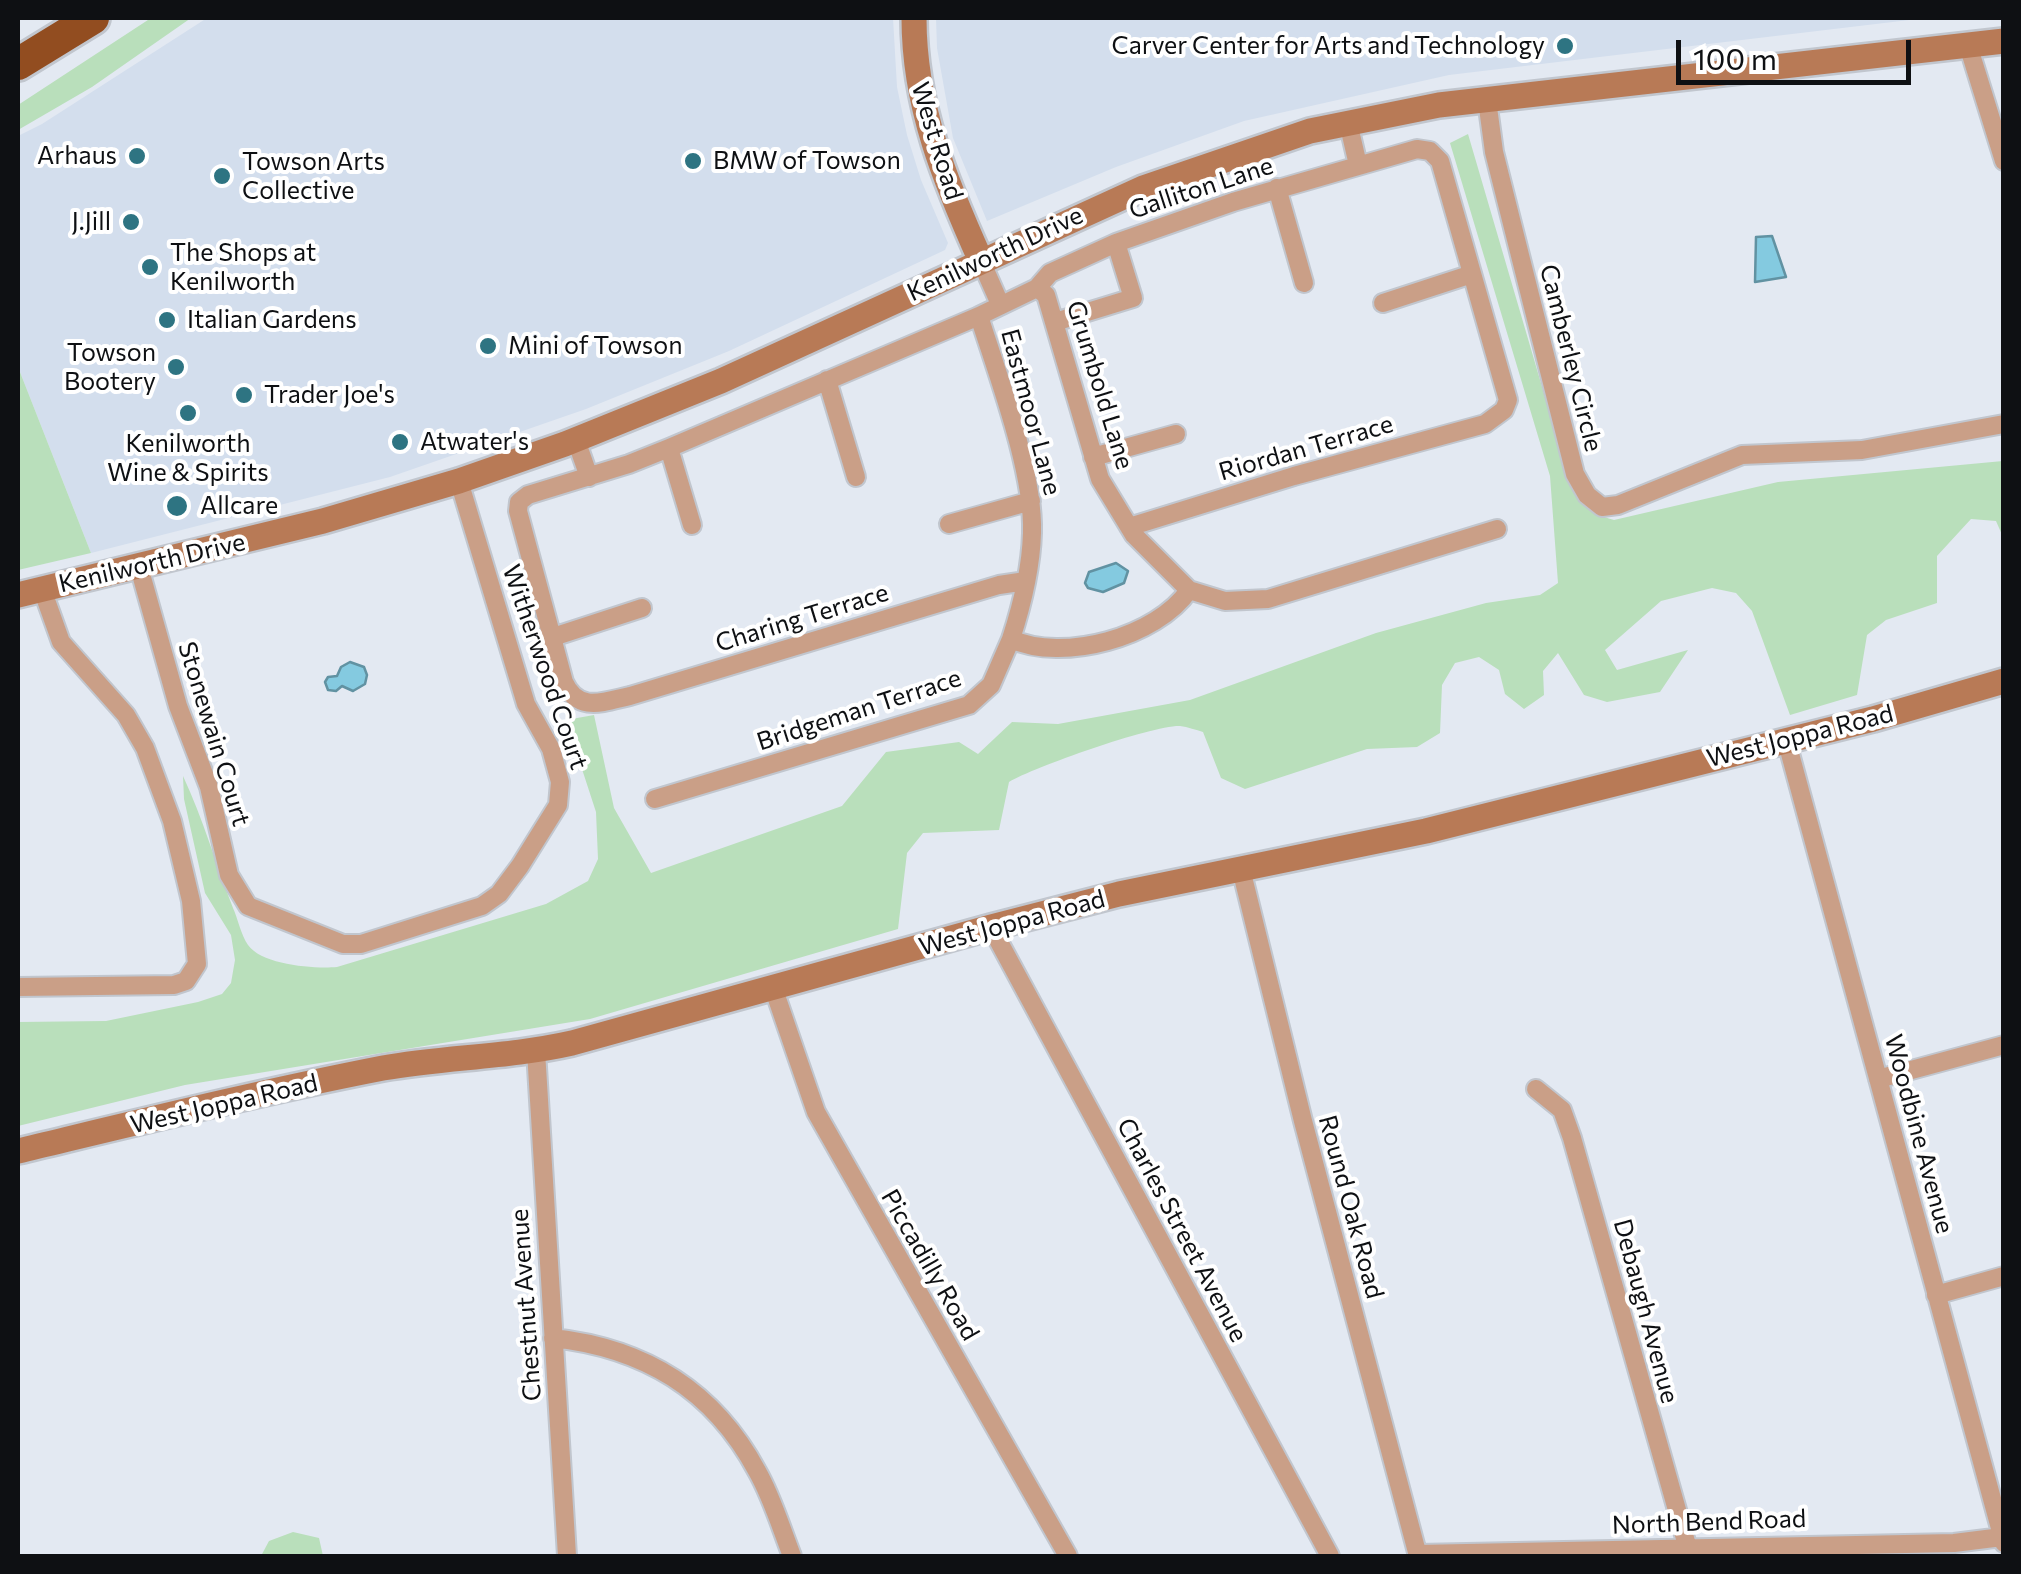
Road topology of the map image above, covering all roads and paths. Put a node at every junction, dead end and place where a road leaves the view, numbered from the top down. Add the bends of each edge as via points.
1 (93, 18) edge
2 (914, 18) edge
3 (2004, 41) edge
4 (1968, 45) junction
5 (18, 64) edge
6 (1487, 100) junction
7 (1348, 122) junction
8 (2004, 161) edge
9 (1358, 165) junction
10 (1277, 188) junction
11 (1116, 243) junction
12 (981, 260) junction
13 (1472, 274) junction
14 (1304, 283) dead end
15 (1038, 288) junction
16 (1000, 304) junction
17 (1383, 304) dead end
18 (979, 316) junction
19 (1055, 322) junction
20 (827, 380) junction
21 (2004, 424) edge
22 (1176, 434) dead end
23 (576, 440) junction
24 (669, 448) junction
25 (1093, 457) junction
26 (589, 476) junction
27 (856, 477) dead end
28 (460, 481) junction
29 (1031, 500) junction
30 (949, 524) dead end
31 (692, 525) dead end
32 (1129, 527) junction
33 (1497, 529) dead end
34 (139, 567) junction
35 (1026, 581) junction
36 (1189, 590) junction
37 (30, 592) edge
38 (642, 608) dead end
39 (552, 637) junction
40 (1012, 639) junction
41 (2004, 680) edge
42 (1786, 740) junction
43 (655, 799) dead end
44 (1241, 870) junction
45 (425, 924) joint
46 (991, 927) junction
47 (18, 987) edge
48 (773, 987) junction
49 (2004, 1045) edge
50 (536, 1051) junction
51 (1878, 1079) junction
52 (1536, 1089) dead end
53 (18, 1151) edge
54 (2004, 1276) edge
55 (1936, 1294) junction
56 (553, 1338) junction
57 (2003, 1539) edge
58 (1689, 1552) edge
59 (1418, 1555) edge
60 (567, 1556) edge
61 (792, 1556) edge
62 (1068, 1556) edge
63 (1330, 1556) edge
64 (1963, 1556) edge

1 - 5 highway
2 - 12 street, West Road via 914,65 926,120
3 - 4 street, Kenilworth Drive
4 - 6 street, Kenilworth Drive
4 - 8 street
6 - 7 street, Kenilworth Drive
6 - 21 street, Camberley Circle via 1574,474 1602,507 1742,455 1862,450
7 - 9 street
7 - 12 street, Kenilworth Drive via 1143,188
9 - 10 street, Galliton Lane
9 - 13 street, Galliton Lane via 1430,151 1440,161
10 - 11 street, Galliton Lane
10 - 14 street
11 - 15 street, Galliton Lane via 1050,273
11 - 19 street via 1132,298
12 - 16 street
12 - 23 street, Kenilworth Drive
13 - 17 street
13 - 32 street, Riordan Terrace via 1508,400 1496,416
15 - 16 street, Galliton Lane
15 - 19 street, Grumbold Lane
16 - 18 street, Galliton Lane
18 - 20 street, Galliton Lane
18 - 29 street, Eastmoor Lane
19 - 25 street, Grumbold Lane
20 - 24 street, Galliton Lane
20 - 27 street
22 - 25 street
23 - 26 street
23 - 28 street, Kenilworth Drive
24 - 26 street, Galliton Lane
24 - 31 street
25 - 32 street, Grumbold Lane
26 - 39 street, Galliton Lane via 519,502
28 - 34 street, Kenilworth Drive
28 - 45 street, Witherwood Court via 526,704 560,782 558,805 499,894
29 - 30 street
29 - 35 street, Eastmoor Lane
32 - 36 street, Grumbold Lane
33 - 36 street via 1268,599 1225,601
34 - 37 street, Kenilworth Drive
34 - 45 street, Stonewain Court via 209,787 229,875 248,906 344,944
35 - 39 street, Charing Terrace via 592,704 569,692
35 - 40 street, Eastmoor Lane
36 - 40 street via 1164,617 1089,645 1052,650
37 - 47 street via 146,748 180,852 198,964 174,985
38 - 39 street
40 - 43 street, Bridgeman Terrace via 991,685 969,705
41 - 42 street, West Joppa Road
42 - 44 street, West Joppa Road
42 - 51 street, Woodbine Avenue
44 - 46 street, West Joppa Road
44 - 59 street, Round Oak Road
46 - 48 street, West Joppa Road
46 - 63 street, Charles Street Avenue
48 - 50 street, West Joppa Road
48 - 62 street, Piccadilly Road via 816,1112
49 - 51 street
50 - 53 street, West Joppa Road via 382,1069
50 - 56 street, Chestnut Avenue
51 - 55 street, Woodbine Avenue
52 - 58 street, Debaugh Avenue via 1562,1110 1572,1138
54 - 55 street
55 - 57 street, Woodbine Avenue
56 - 60 street, Chestnut Avenue
56 - 61 street via 616,1350 655,1367 720,1415 760,1475
57 - 58 street, North Bend Road
57 - 64 street
58 - 59 street, North Bend Road

